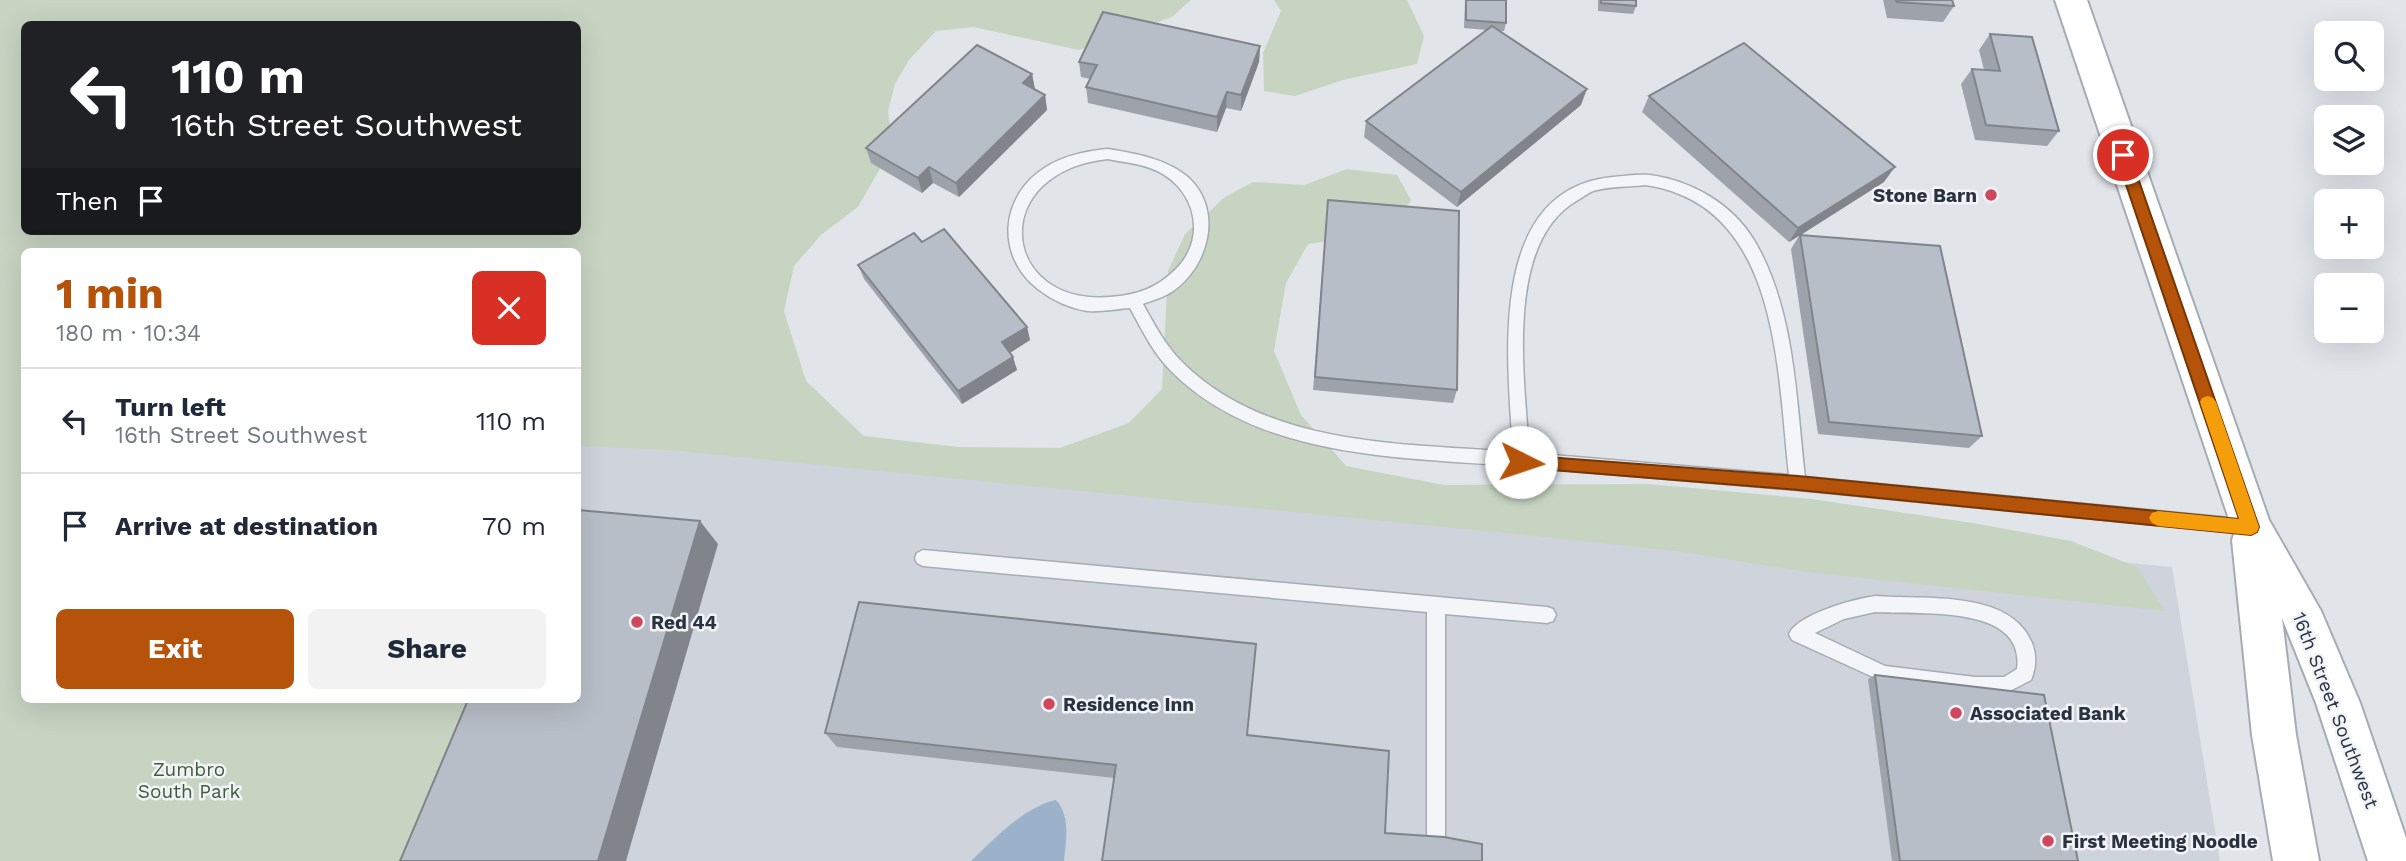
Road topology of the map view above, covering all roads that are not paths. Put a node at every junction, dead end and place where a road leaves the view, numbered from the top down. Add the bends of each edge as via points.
1 (2071, 0) edge
2 (1135, 303) junction
3 (1521, 462) junction
4 (1798, 483) junction
5 (2251, 527) junction
6 (923, 558) dead end
7 (1436, 605) junction
8 (1547, 615) dead end
9 (1798, 634) joint
10 (1436, 848) edge
11 (2297, 861) edge
12 (2390, 861) edge

1 - 5 main road, 16th Street Southwest
2 - 2 lane via 1179,279 1200,248 1202,212 1188,185 1160,164 1122,155 1073,160 1043,176 1025,195 1014,218 1012,234 1025,269 1039,283 1077,302
2 - 3 lane via 1156,341 1197,386 1276,427 1355,446
3 - 4 lane
3 - 4 lane via 1516,313 1528,246 1551,210 1588,187 1607,181 1654,181 1674,185 1718,208 1741,231 1759,263 1779,337
4 - 5 lane
5 - 11 main road, 16th Street Southwest via 2274,735
5 - 12 main road, 16th Street Southwest via 2304,622 2338,703
6 - 7 lane
7 - 8 lane
7 - 10 lane
9 - 9 lane via 1884,674 2006,685 2025,674 2028,665 2026,646 2011,627 1980,612 1854,606 1830,614

